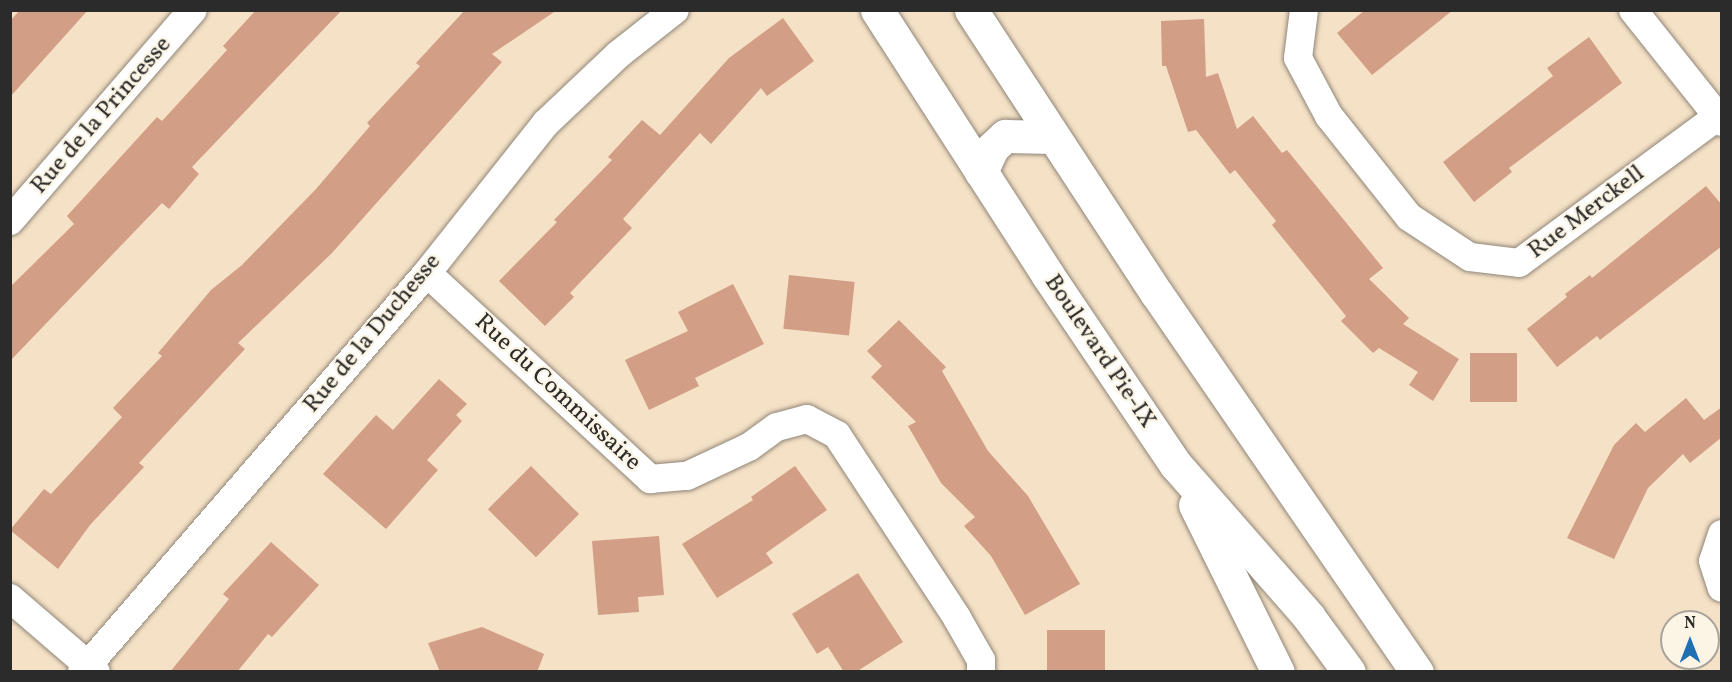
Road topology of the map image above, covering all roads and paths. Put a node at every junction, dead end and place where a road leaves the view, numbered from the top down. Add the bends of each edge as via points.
1 (193, 10) edge
2 (675, 10) edge
3 (877, 10) edge
4 (971, 10) edge
5 (1304, 10) edge
6 (1633, 10) edge
7 (1719, 119) edge
8 (1053, 137) junction
9 (981, 172) junction
10 (10, 221) edge
11 (427, 273) junction
12 (1176, 465) junction
13 (1722, 534) edge
14 (1722, 588) edge
15 (10, 598) edge
16 (89, 669) edge
17 (981, 672) edge
18 (1278, 672) edge
19 (1349, 672) edge
20 (1417, 672) edge

1 - 10 street, Rue de la Princesse
2 - 11 street, Rue de la Duchesse via 610,61 546,123
3 - 9 highway, Boulevard Pie-IX
4 - 8 highway
5 - 7 street, Rue Merckell via 1298,58 1329,116 1409,217 1470,257 1519,263
6 - 7 street
8 - 9 highway via 1005,136 992,148
8 - 20 highway
9 - 12 highway, Boulevard Pie-IX
11 - 16 street, Rue de la Duchesse
11 - 17 street, Rue du Commissaire via 650,479 687,476 749,447 777,427 807,419 837,435 957,618 981,660
12 - 18 highway
12 - 19 highway, Boulevard Pie-IX via 1308,616
13 - 14 street via 1713,561
15 - 16 street

